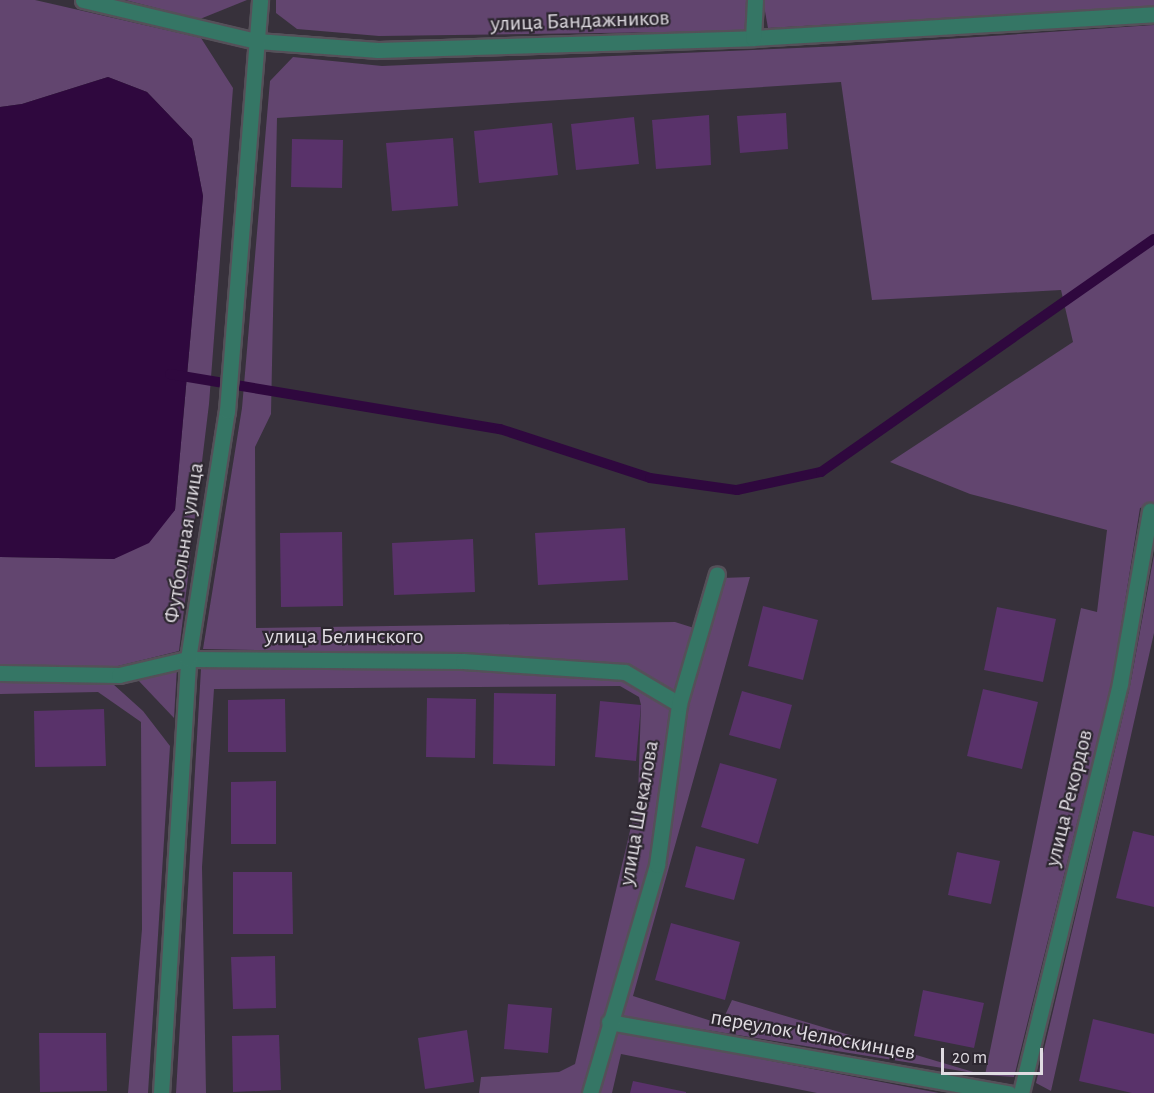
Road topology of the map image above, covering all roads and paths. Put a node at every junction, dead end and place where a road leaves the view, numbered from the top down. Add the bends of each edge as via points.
1 (83, 0) edge
2 (260, 0) edge
3 (755, 0) edge
4 (1154, 14) edge
5 (753, 38) junction
6 (257, 41) junction
7 (1150, 511) dead end
8 (717, 574) dead end
9 (188, 659) junction
10 (0, 673) edge
11 (679, 704) junction
12 (609, 1022) junction
13 (161, 1093) edge
14 (590, 1093) edge
15 (1009, 1093) edge
16 (1021, 1093) edge

1 - 6 street, улица Бандажников
2 - 6 street, Футбольная улица
3 - 5 street
4 - 5 street, улица Бандажников
5 - 6 street, улица Бандажников via 378,50
6 - 9 street, Футбольная улица via 227,411
7 - 16 street, улица Рекордов via 1120,683
8 - 11 street, улица Шекалова
9 - 10 street, улица Белинского via 119,675
9 - 11 street, улица Белинского via 463,661 626,672
9 - 13 street, Футбольная улица
11 - 12 street, улица Шекалова via 657,865
12 - 14 street, улица Шекалова
12 - 15 street, переулок Челюскинцев

